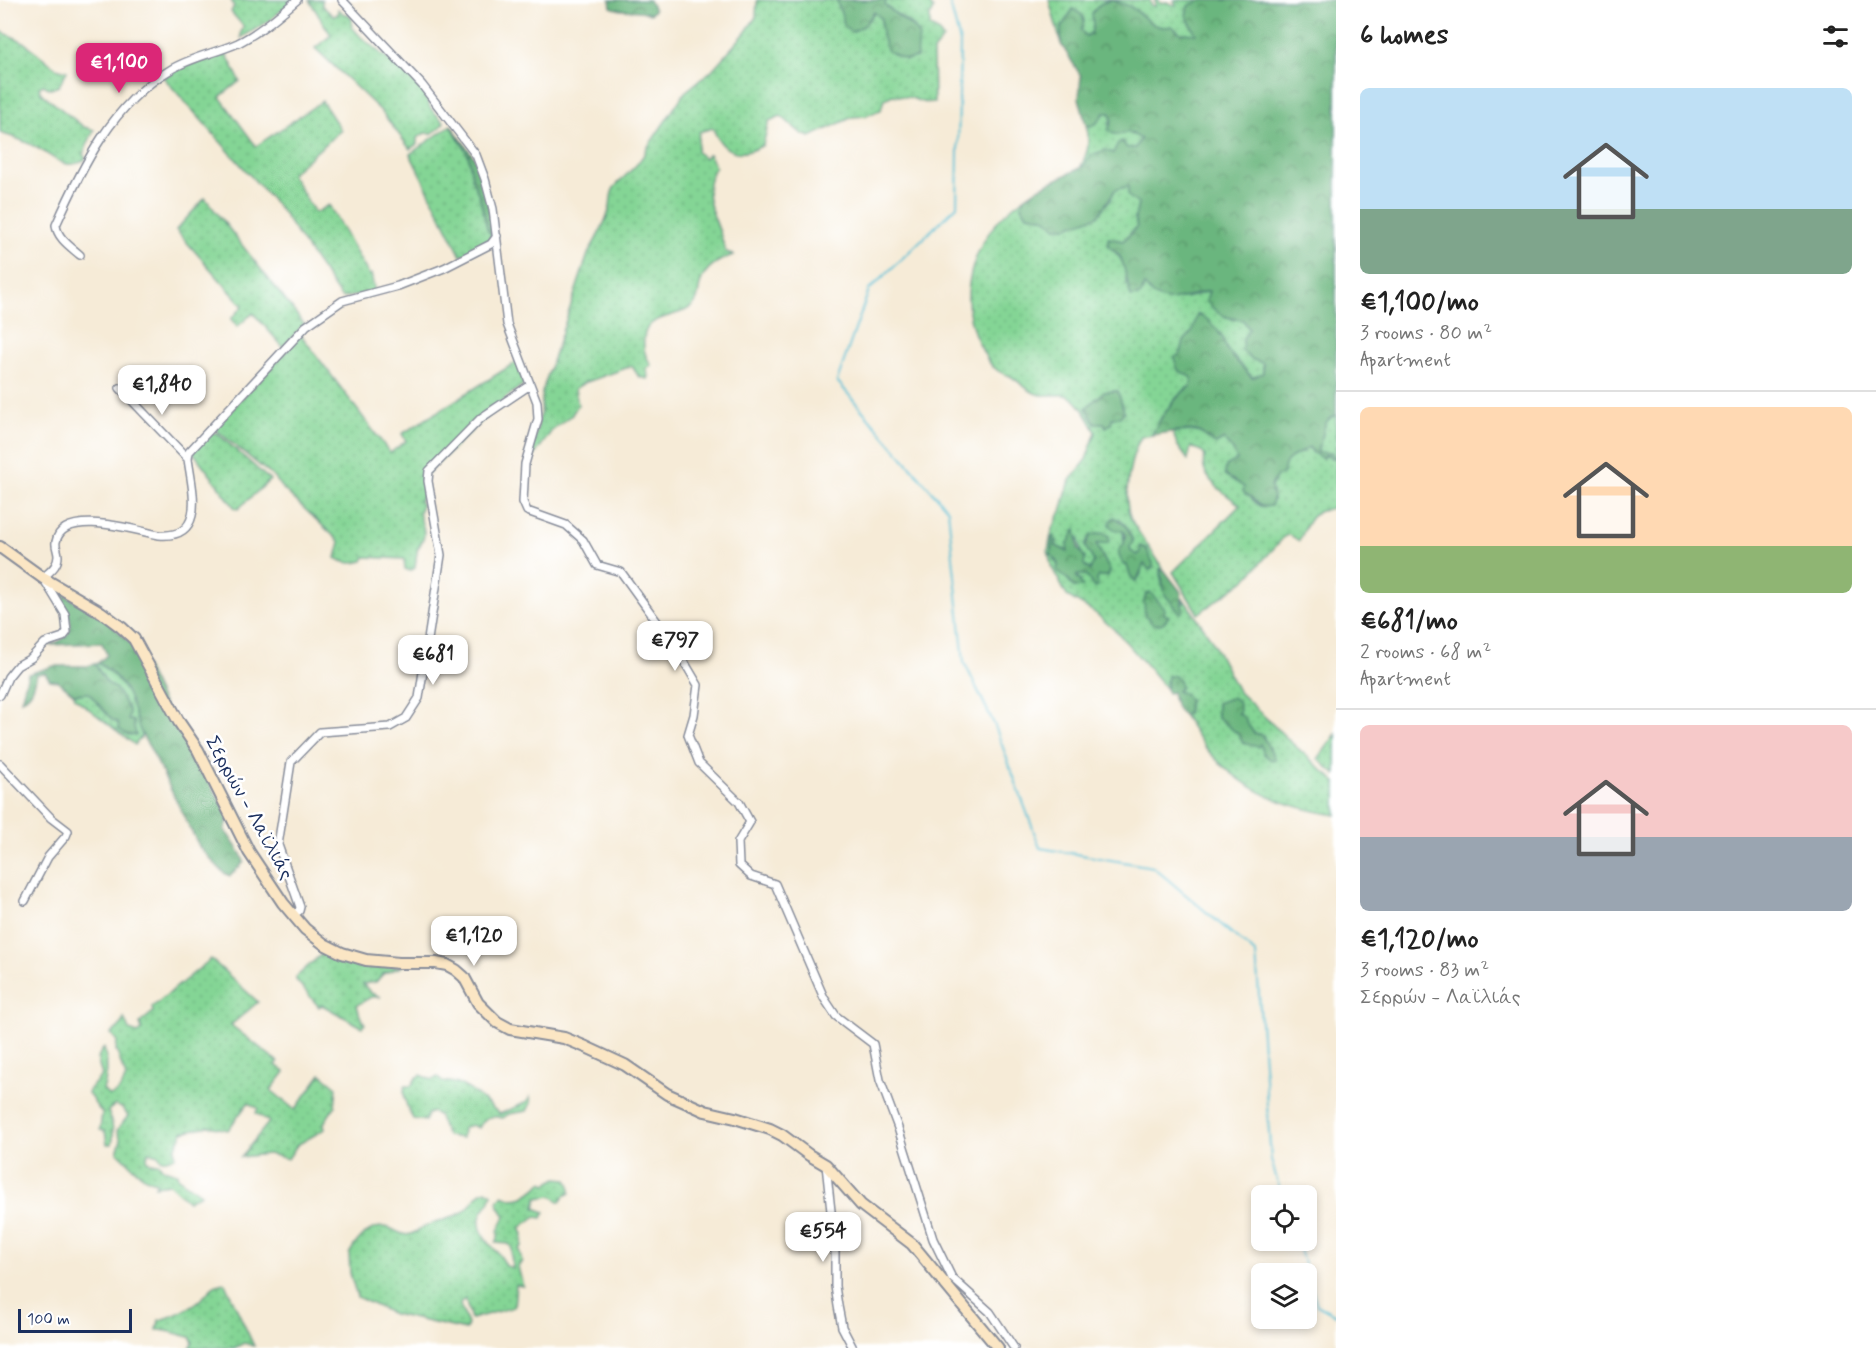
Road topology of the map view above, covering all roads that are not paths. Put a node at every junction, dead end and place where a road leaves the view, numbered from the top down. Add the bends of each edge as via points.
1 (297, 0) edge
2 (342, 0) edge
3 (496, 237) junction
4 (80, 255) dead end
5 (530, 385) junction
6 (120, 388) dead end
7 (188, 459) junction
8 (0, 547) edge
9 (43, 578) junction
10 (0, 695) edge
11 (0, 764) edge
12 (25, 901) dead end
13 (292, 915) junction
14 (826, 1165) junction
15 (853, 1348) edge
16 (998, 1348) edge
17 (1014, 1348) edge

1 - 4 street via 240,42 172,68 120,112 73,186 56,225 60,237
2 - 3 street via 422,85 476,155 485,179
3 - 5 street via 507,324
3 - 7 street via 491,244 444,268 342,301 306,326 189,452
5 - 13 street via 481,418 429,471 441,555 419,698 406,718 390,727 320,732 291,762 278,845 300,907
5 - 17 street via 538,419 525,464 523,502 527,511 566,525 583,540 597,565 621,572 698,685 688,735 699,763 739,802 750,822 738,842 739,865 751,876 775,884 824,998 836,1016 873,1044 880,1080 933,1239 952,1278 990,1312
6 - 7 street
7 - 9 street via 194,504 192,521 184,530 170,536 93,521 78,524 62,531 56,541 56,567
8 - 9 main road, Σερρών - Λαϊλιάς
9 - 10 street via 65,614 67,632 45,643 32,658 17,666
9 - 13 main road, Σερρών - Λαϊλιάς via 101,612 134,639 203,759 249,852
11 - 12 street via 68,831 48,857
13 - 14 main road, Σερρών - Λαϊλιάς via 324,944 355,957 447,965 464,977 478,1003 496,1022 586,1047 625,1065 667,1094 695,1107 770,1129
14 - 15 street via 836,1248 835,1286 842,1327
14 - 16 main road, Σερρών - Λαϊλιάς via 861,1205 912,1244

